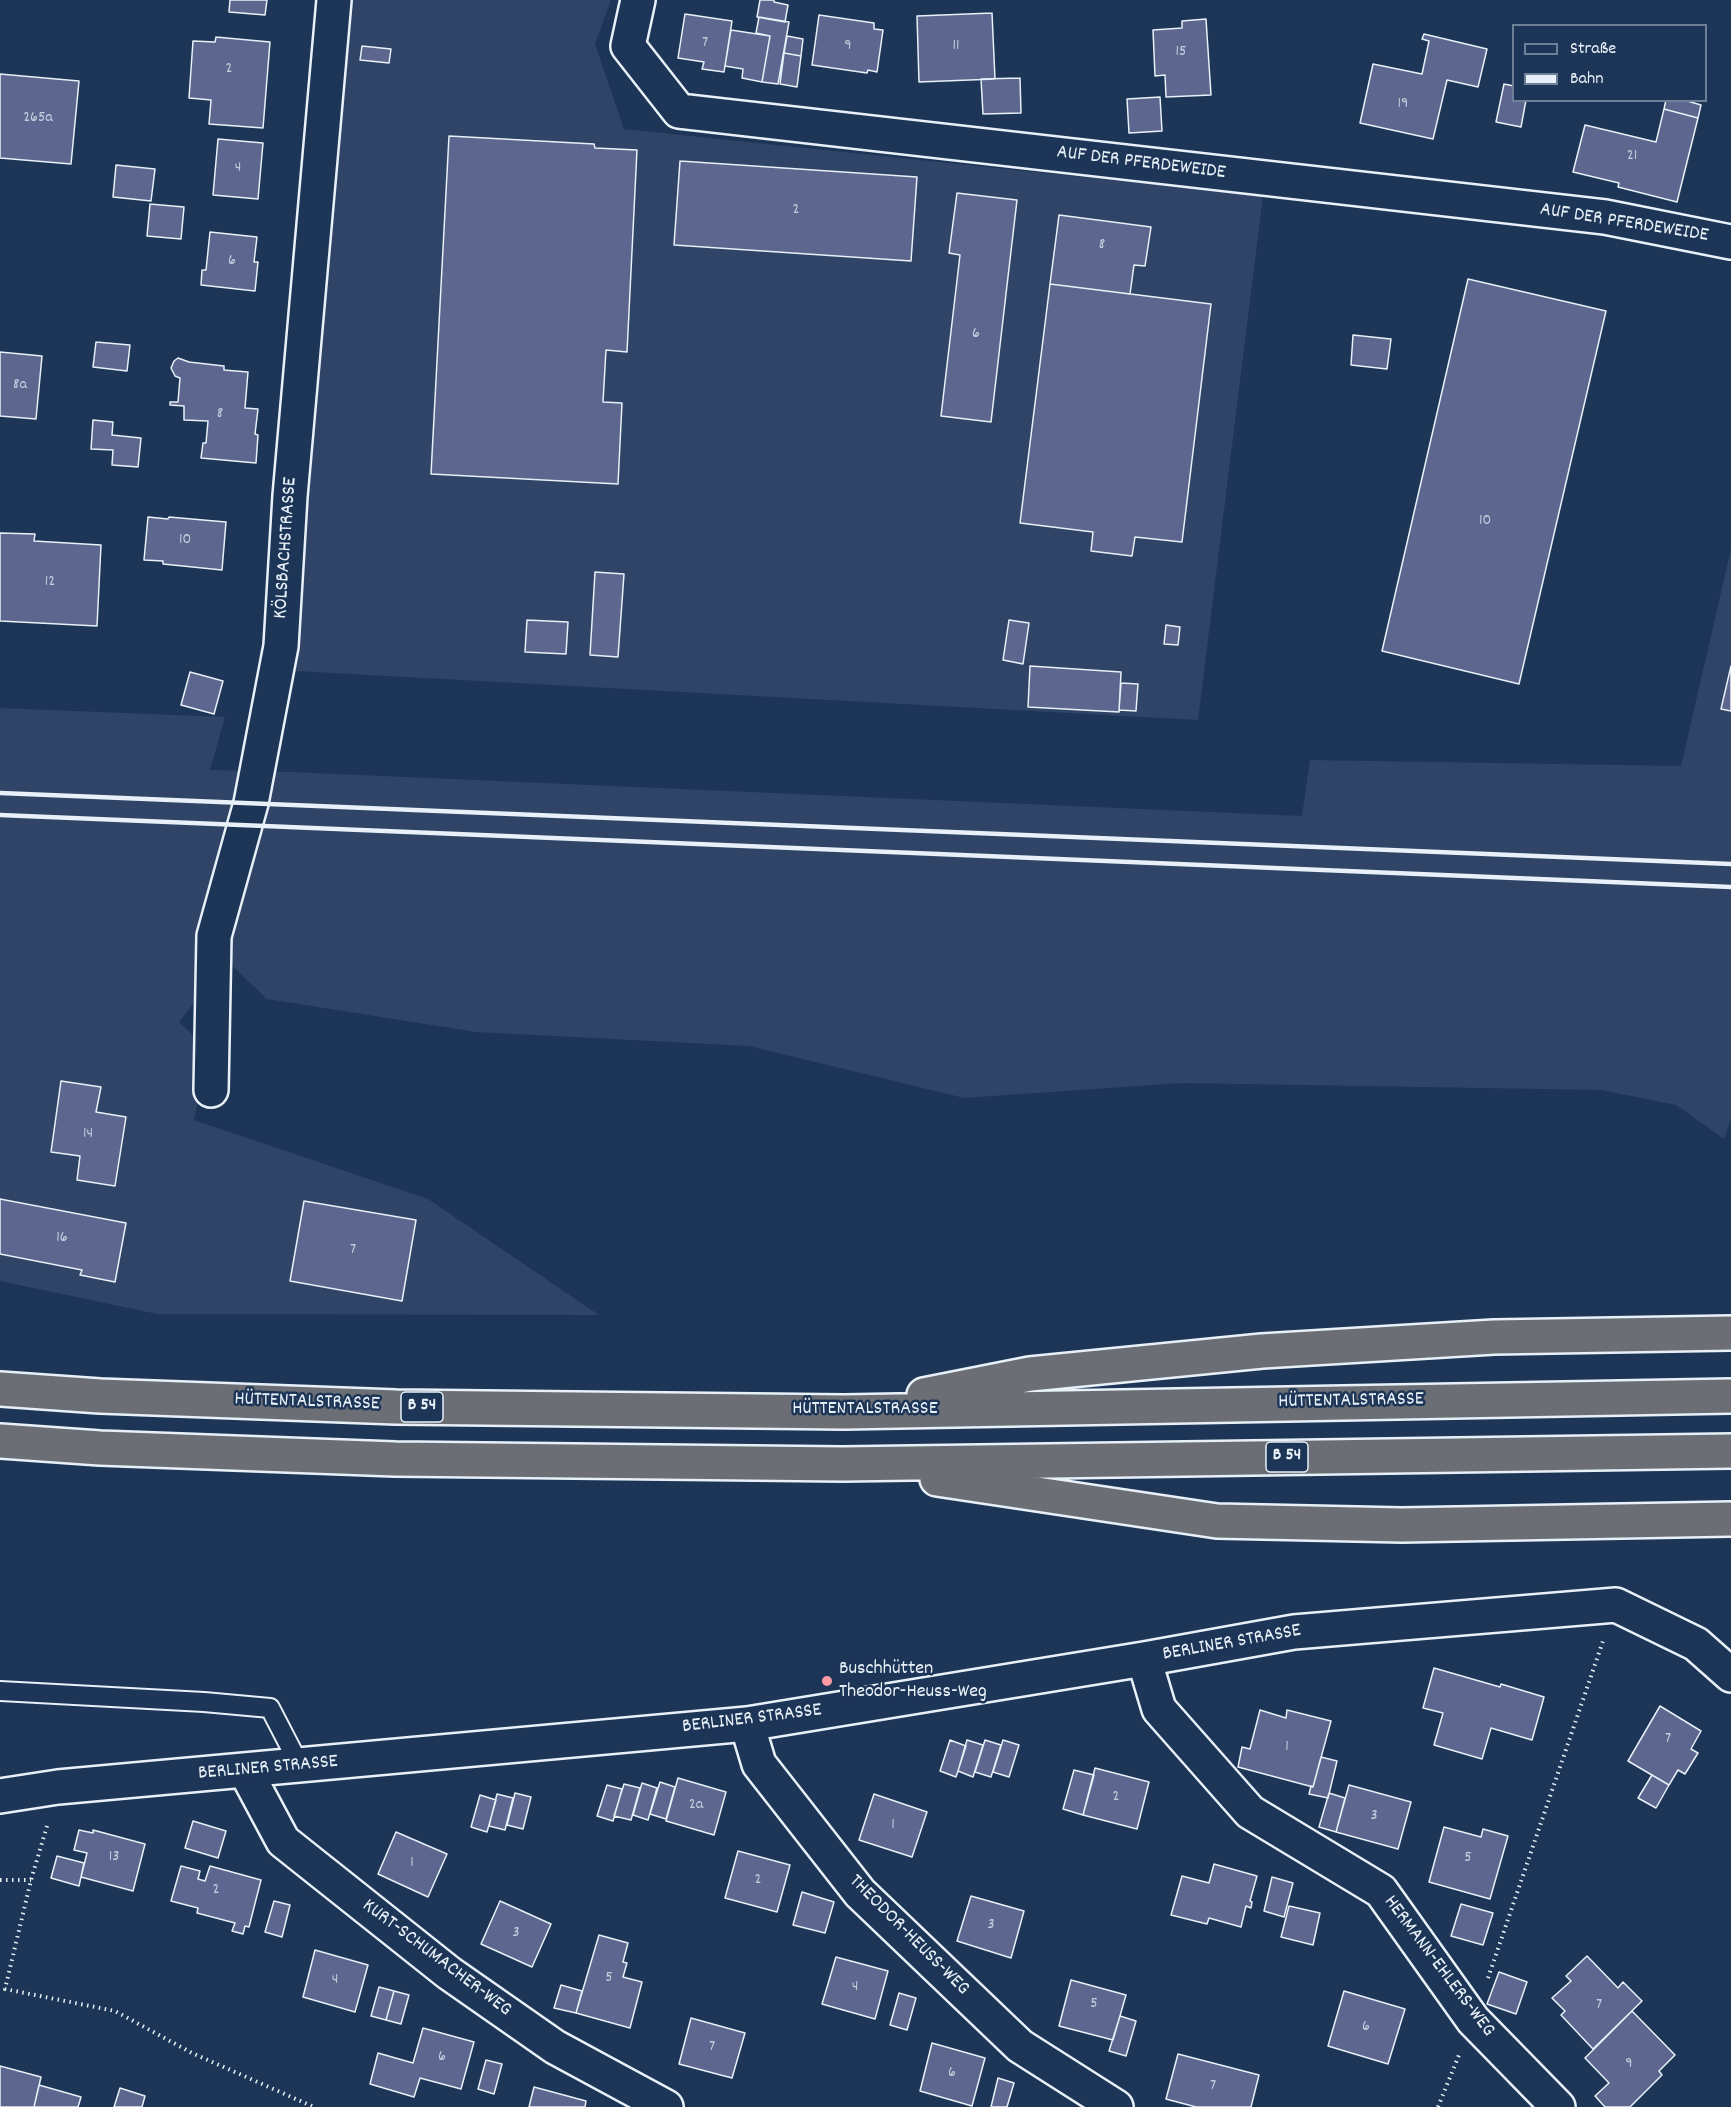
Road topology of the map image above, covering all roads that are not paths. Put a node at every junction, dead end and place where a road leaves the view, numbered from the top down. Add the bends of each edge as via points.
1 (334, 0) edge
2 (638, 0) edge
3 (1731, 242) edge
4 (211, 1090) dead end
5 (1731, 1333) edge
6 (0, 1389) edge
7 (1731, 1396) edge
8 (844, 1412) junction
9 (0, 1441) edge
10 (1731, 1451) edge
11 (843, 1464) junction
12 (1731, 1518) edge
13 (1144, 1659) junction
14 (1731, 1674) edge
15 (0, 1691) edge
16 (747, 1724) junction
17 (300, 1766) junction
18 (245, 1770) junction
19 (0, 1796) edge
20 (666, 2107) edge
21 (1116, 2107) edge
22 (1558, 2107) edge

1 - 4 street, KÖLSBACHSTRASSE via 290,496 281,646 251,803 214,936
2 - 3 street, AUF DER PFERDEWEIDE via 628,46 679,111 1605,218
5 - 8 highway via 1494,1337 1263,1351 1030,1374
6 - 8 highway, HÜTTENTALSTRASSE / B 54 via 396,1407
7 - 8 highway, HÜTTENTALSTRASSE / B 54
9 - 11 highway, B 54 via 395,1459
10 - 11 highway, B 54
11 - 12 highway via 1217,1521 1402,1524
13 - 14 street, BERLINER STRASSE via 1294,1632 1616,1605 1696,1644
13 - 16 street, BERLINER STRASSE
13 - 22 street, HERMANN-EHLERS-WEG via 1159,1709 1250,1812 1381,1892 1473,2020
15 - 17 lane via 270,1708
16 - 17 street, BERLINER STRASSE
16 - 21 street, THEODOR-HEUSS-WEG via 759,1764 860,1893 1020,2046
17 - 18 street, BERLINER STRASSE
18 - 19 street, BERLINER STRASSE
18 - 20 street, KURT-SCHUMACHER-WEG via 282,1841 449,1972 555,2047

